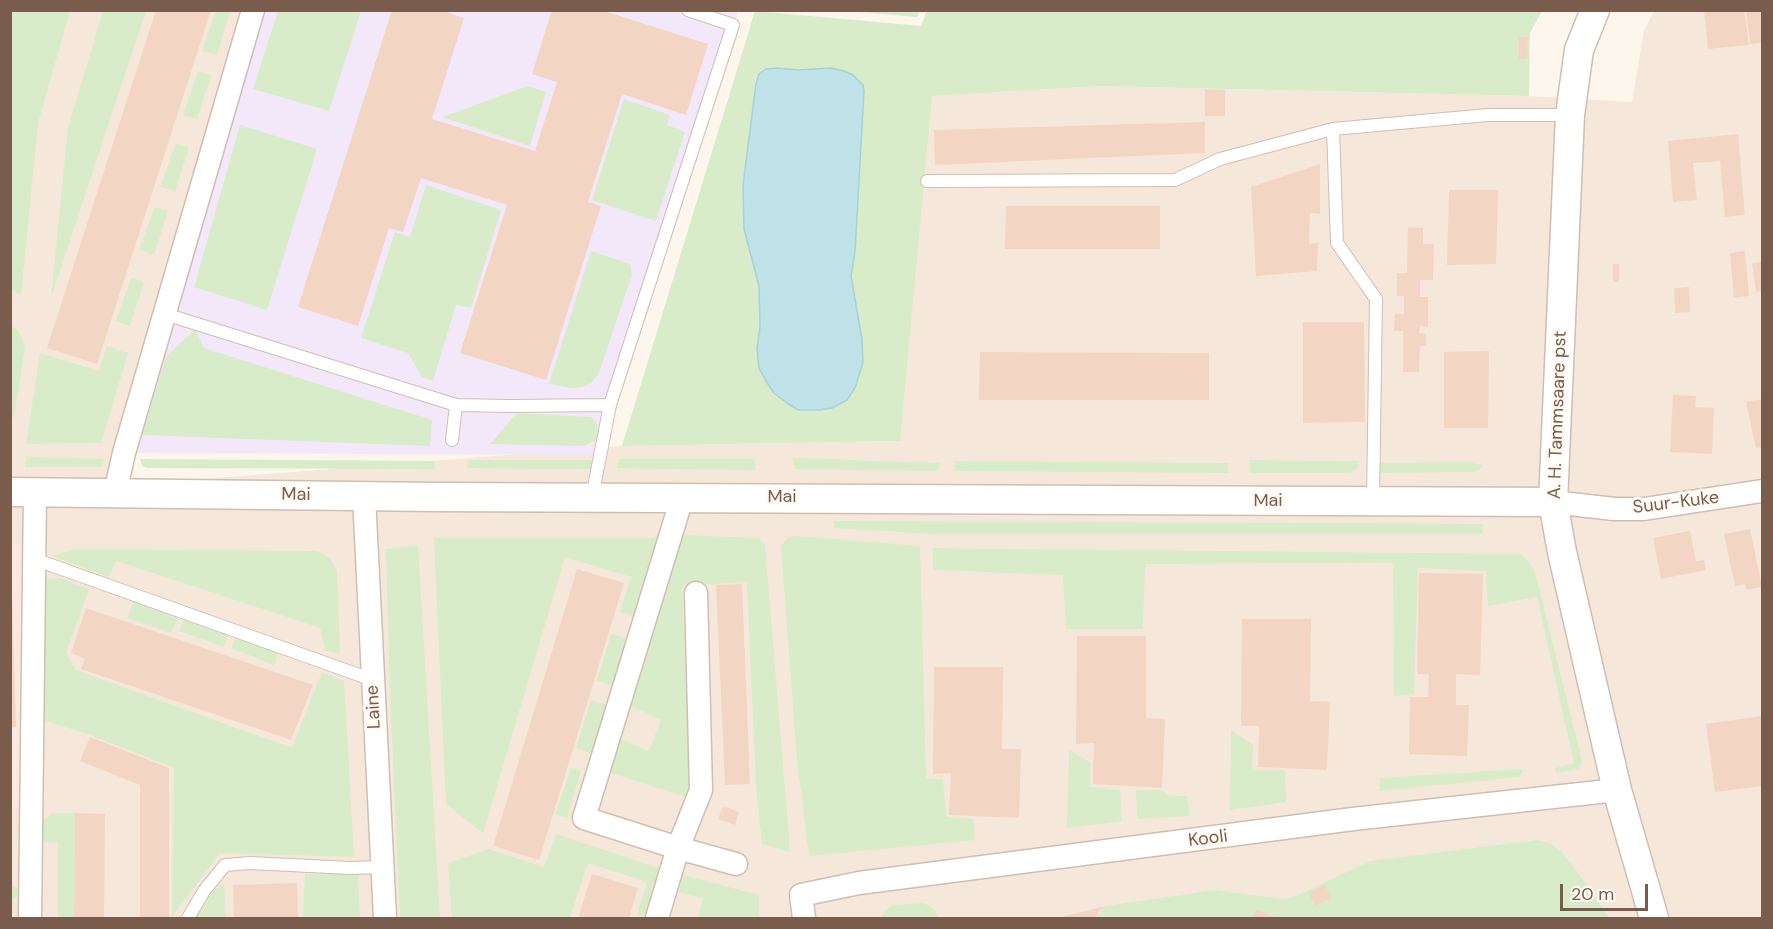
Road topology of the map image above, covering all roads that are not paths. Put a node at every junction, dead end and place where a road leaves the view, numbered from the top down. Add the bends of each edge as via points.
1 (253, 10) edge
2 (688, 10) edge
3 (1596, 10) edge
4 (1570, 115) junction
5 (1333, 129) junction
6 (927, 181) dead end
7 (165, 314) junction
8 (456, 405) junction
9 (610, 405) junction
10 (452, 440) dead end
11 (1762, 491) edge
12 (23, 492) edge
13 (115, 493) junction
14 (363, 496) junction
15 (592, 497) junction
16 (682, 498) junction
17 (1373, 501) junction
18 (1553, 502) junction
19 (34, 559) junction
20 (696, 593) dead end
21 (373, 680) junction
22 (1617, 790) junction
23 (678, 848) junction
24 (736, 864) dead end
25 (381, 867) junction
26 (30, 918) edge
27 (188, 918) edge
28 (385, 918) edge
29 (657, 918) edge
30 (804, 918) edge
31 (1654, 918) edge

1 - 7 street
2 - 9 lane via 733,25
3 - 4 street, A. H. Tammsaare pst via 1580,51
4 - 5 lane via 1488,115
4 - 18 street, A. H. Tammsaare pst
5 - 6 lane via 1220,159 1174,180
5 - 17 lane via 1337,243 1376,299
7 - 8 lane
7 - 13 street
8 - 9 lane
8 - 10 lane
9 - 15 lane
11 - 18 street, Suur-Kuke via 1644,509
12 - 13 street, Mai
12 - 19 street
13 - 14 street, Mai
14 - 15 street, Mai
14 - 21 street, Laine
15 - 16 street, Mai
16 - 17 street, Mai
16 - 23 street via 584,818
17 - 18 street, Mai
18 - 22 street, A. H. Tammsaare pst
19 - 21 lane
19 - 26 street
20 - 23 street via 701,790
21 - 25 street, Laine
22 - 30 street, Kooli via 859,883 801,895
22 - 31 street, A. H. Tammsaare pst
23 - 24 street
23 - 29 street
25 - 27 lane via 225,865
25 - 28 street, Laine

